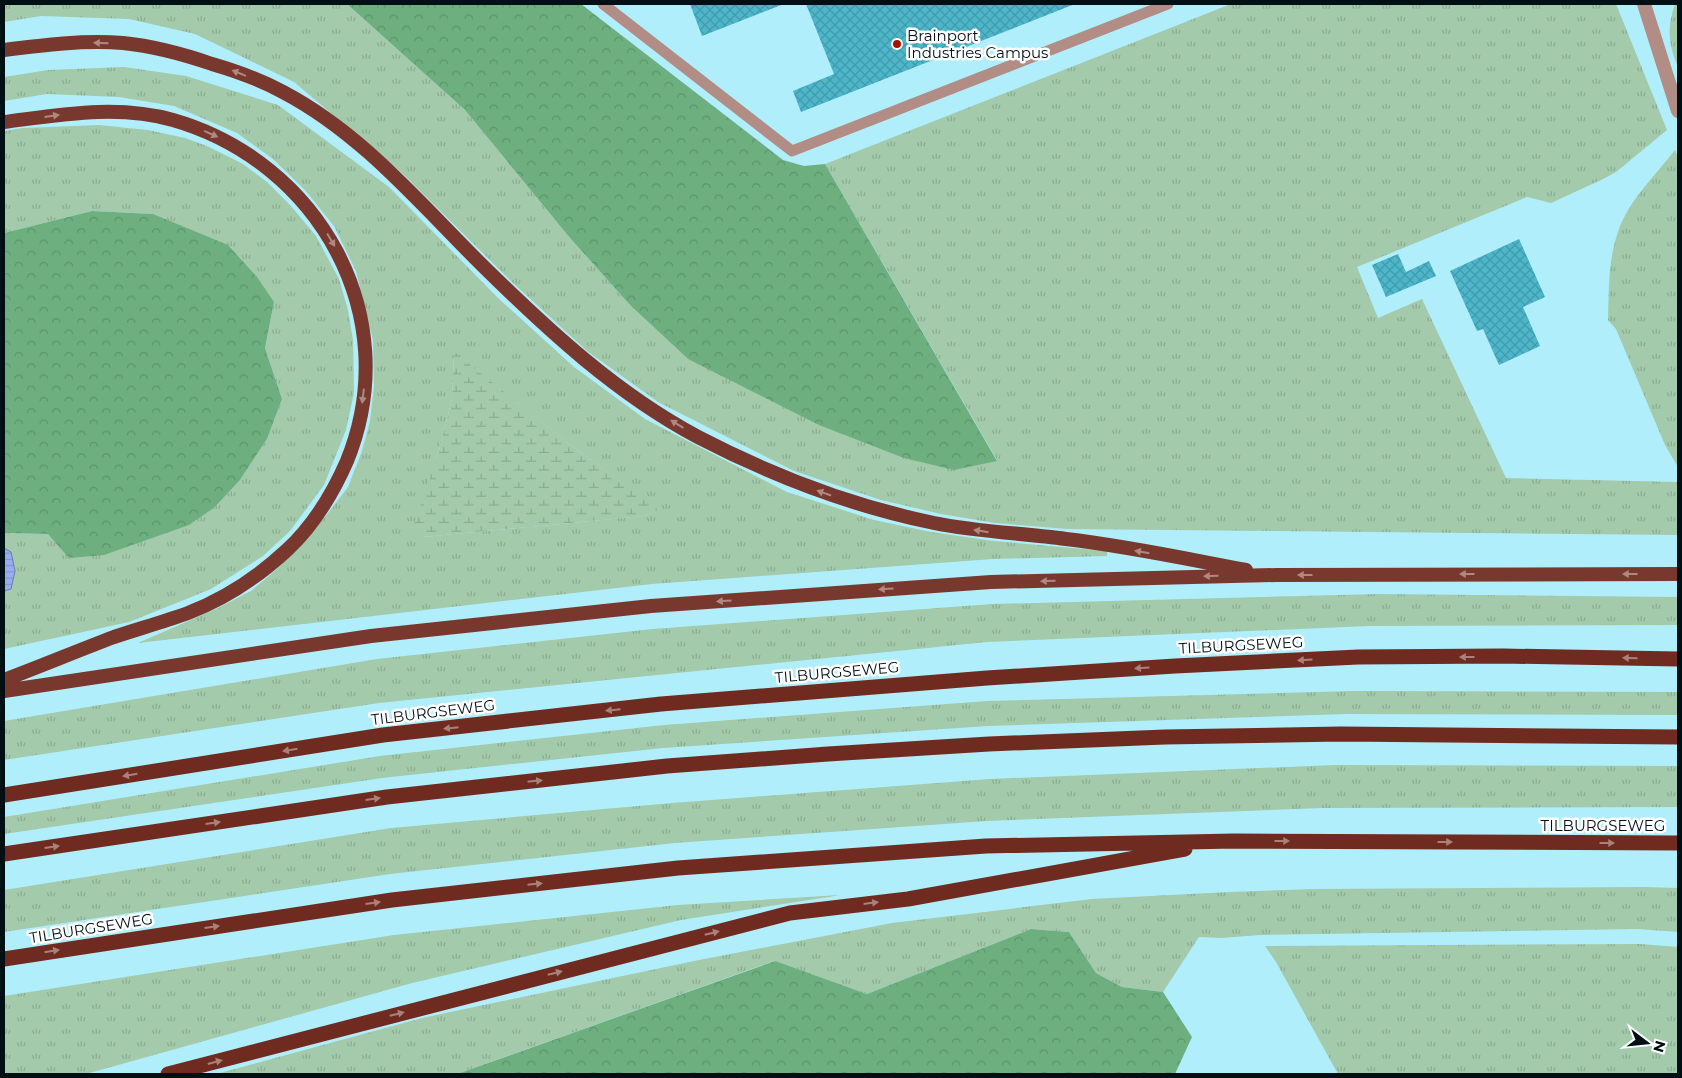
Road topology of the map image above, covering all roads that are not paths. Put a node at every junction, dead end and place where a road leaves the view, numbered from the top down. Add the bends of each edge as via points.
1 (603, 4) edge
2 (1168, 4) edge
3 (1644, 4) edge
4 (4, 50) edge
5 (1678, 111) edge
6 (4, 122) edge
7 (1678, 574) edge
8 (1277, 575) junction
9 (1678, 659) edge
10 (4, 680) edge
11 (4, 691) edge
12 (1678, 737) edge
13 (4, 795) edge
14 (1234, 841) junction
15 (1678, 843) edge
16 (4, 854) edge
17 (4, 959) edge
18 (168, 1074) edge

1 - 2 lane via 792,151
3 - 5 street
8 -> 4 highway via 1067,539 936,524 876,510 791,482 694,435 604,375 481,264 397,178 333,124 283,92 190,56 126,44 84,42
6 -> 10 highway via 100,112 150,115 210,133 250,154 296,193 312,211 336,250 355,297 364,341 365,366 359,425 343,470 324,506 289,549 217,600
7 -> 8 highway
8 -> 11 highway via 991,582 651,606 371,636
9 -> 13 highway, TILBURGSEWEG via 1358,657 967,679 661,704 384,735
16 -> 12 highway via 387,797 666,766 828,754 1116,739 1341,734
14 -> 15 highway, TILBURGSEWEG
17 -> 14 highway, TILBURGSEWEG via 392,900 678,868 986,846
18 -> 14 highway via 790,913 908,898

